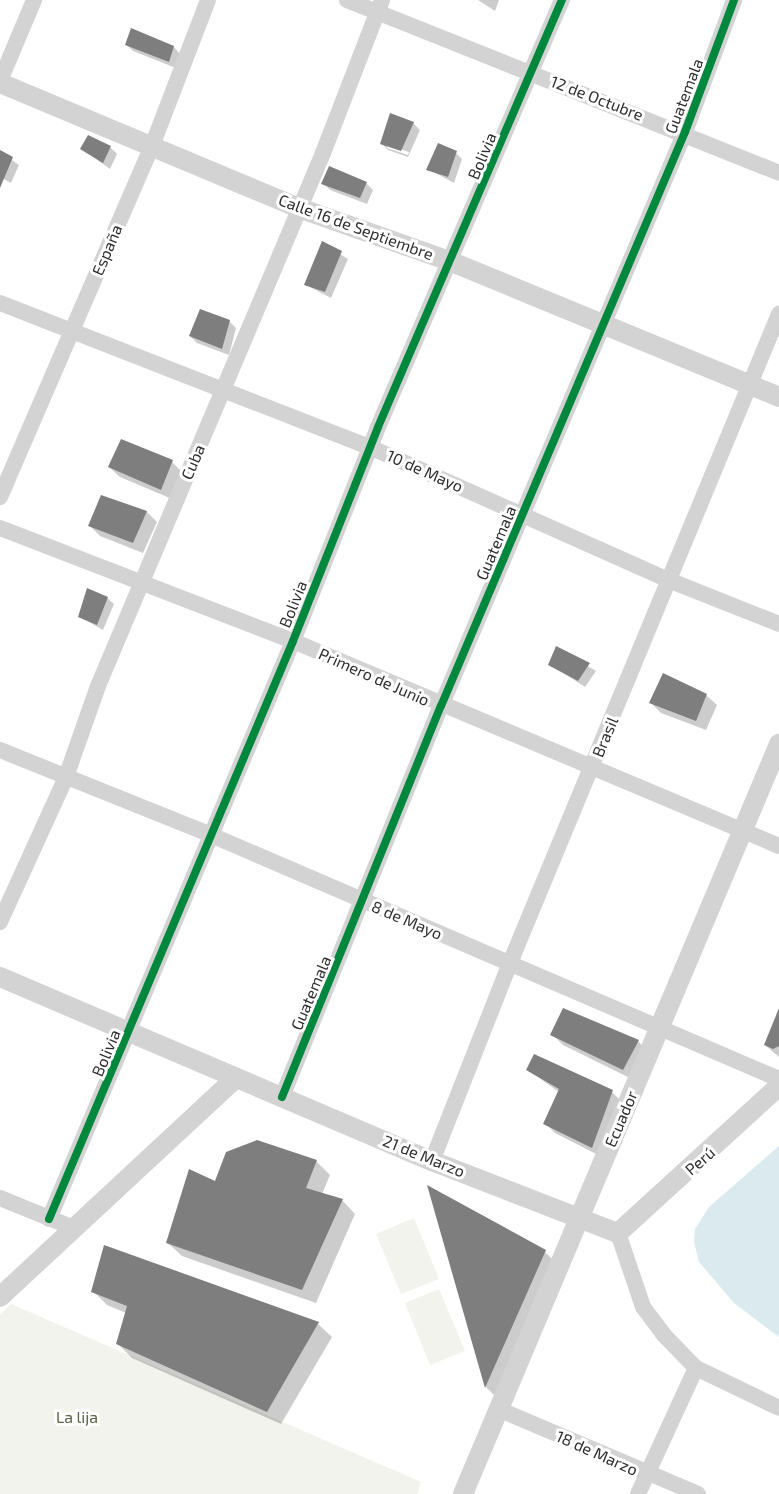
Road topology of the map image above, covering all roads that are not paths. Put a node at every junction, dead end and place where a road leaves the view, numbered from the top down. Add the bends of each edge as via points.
1 (34, 0) edge
2 (208, 0) edge
3 (347, 0) edge
4 (561, 0) edge
5 (734, 0) edge
6 (380, 6) edge
7 (532, 72) junction
8 (0, 82) edge
9 (685, 132) junction
10 (152, 146) junction
11 (779, 172) edge
12 (299, 208) junction
13 (452, 262) junction
14 (0, 303) edge
15 (779, 314) edge
16 (604, 326) junction
17 (71, 332) junction
18 (749, 385) junction
19 (224, 391) junction
20 (779, 397) edge
21 (372, 448) junction
22 (0, 497) edge
23 (522, 515) junction
24 (0, 528) edge
25 (671, 581) junction
26 (141, 583) junction
27 (779, 624) edge
28 (293, 641) junction
29 (441, 706) junction
30 (779, 744) edge
31 (0, 750) edge
32 (592, 768) junction
33 (66, 777) junction
34 (745, 832) junction
35 (211, 836) junction
36 (779, 846) edge
37 (364, 901) junction
38 (0, 922) edge
39 (510, 963) junction
40 (0, 977) edge
41 (661, 1026) junction
42 (131, 1030) junction
43 (236, 1078) junction
44 (779, 1079) edge
45 (779, 1086) edge
46 (282, 1097) junction
47 (432, 1161) junction
48 (0, 1198) edge
49 (579, 1218) junction
50 (49, 1219) junction
51 (74, 1228) junction
52 (618, 1233) junction
53 (0, 1297) edge
54 (696, 1368) junction
55 (779, 1408) edge
56 (498, 1409) junction
57 (646, 1474) junction
58 (463, 1494) edge
59 (638, 1494) edge
60 (698, 1494) edge

1 - 8 street
2 - 10 street, España
3 - 6 street, 12 de Octubre
4 - 7 street, Bolivia
5 - 9 street, Guatemala
6 - 7 street, 12 de Octubre
6 - 12 street, Cuba
7 - 9 street, 12 de Octubre
7 - 13 street, Bolivia
8 - 10 street, Calle 16 de Septiembre
9 - 11 street, 12 de Octubre
9 - 16 street, Guatemala
10 - 12 street, Calle 16 de Septiembre
10 - 17 street, España
12 - 13 street, Calle 16 de Septiembre
12 - 19 street, Cuba
13 - 16 street, Calle 16 de Septiembre
13 - 21 street, Bolivia
14 - 17 street, 10 de Mayo
15 - 18 street, Brasil
16 - 18 street, Calle 16 de Septiembre
16 - 23 street, Guatemala
17 - 19 street, 10 de Mayo
17 - 22 street, España
18 - 20 street, Calle 16 de Septiembre
18 - 25 street, Brasil
19 - 21 street, 10 de Mayo
19 - 26 street, Cuba
21 - 23 street, 10 de Mayo
21 - 28 street, Bolivia
23 - 25 street, 10 de Mayo
23 - 29 street, Guatemala
24 - 26 street, Primero de Junio
25 - 27 street, 10 de Mayo
25 - 32 street, Brasil
26 - 28 street, Primero de Junio
26 - 33 street, Cuba
28 - 29 street, Primero de Junio
28 - 35 street, Bolivia
29 - 32 street, Primero de Junio
29 - 37 street, Guatemala
30 - 34 street, Ecuador
31 - 33 street, 8 de Mayo
32 - 34 street, Primero de Junio
32 - 39 street, Brasil
33 - 35 street, 8 de Mayo
33 - 38 street, Cuba
34 - 36 street, Primero de Junio
34 - 41 street, Ecuador
35 - 37 street, 8 de Mayo
35 - 42 street, Bolivia
37 - 39 street, 8 de Mayo
37 - 46 street, Guatemala
39 - 41 street, 8 de Mayo
39 - 47 street, Brasil
40 - 42 street, 21 de Marzo
41 - 44 street, 8 de Mayo
41 - 49 street, Ecuador
42 - 43 street, 21 de Marzo
42 - 50 street, Bolivia
43 - 46 street, 21 de Marzo
43 - 51 street
45 - 52 street, Perú
46 - 47 street, 21 de Marzo
47 - 49 street, 21 de Marzo
48 - 50 street
49 - 52 street, 21 de Marzo
49 - 56 street, Ecuador
50 - 51 street
51 - 53 street
52 - 54 street via 643,1306
54 - 55 street
54 - 57 street
56 - 57 street, 18 de Marzo
56 - 58 street, Ecuador
57 - 59 street
57 - 60 street, 18 de Marzo

